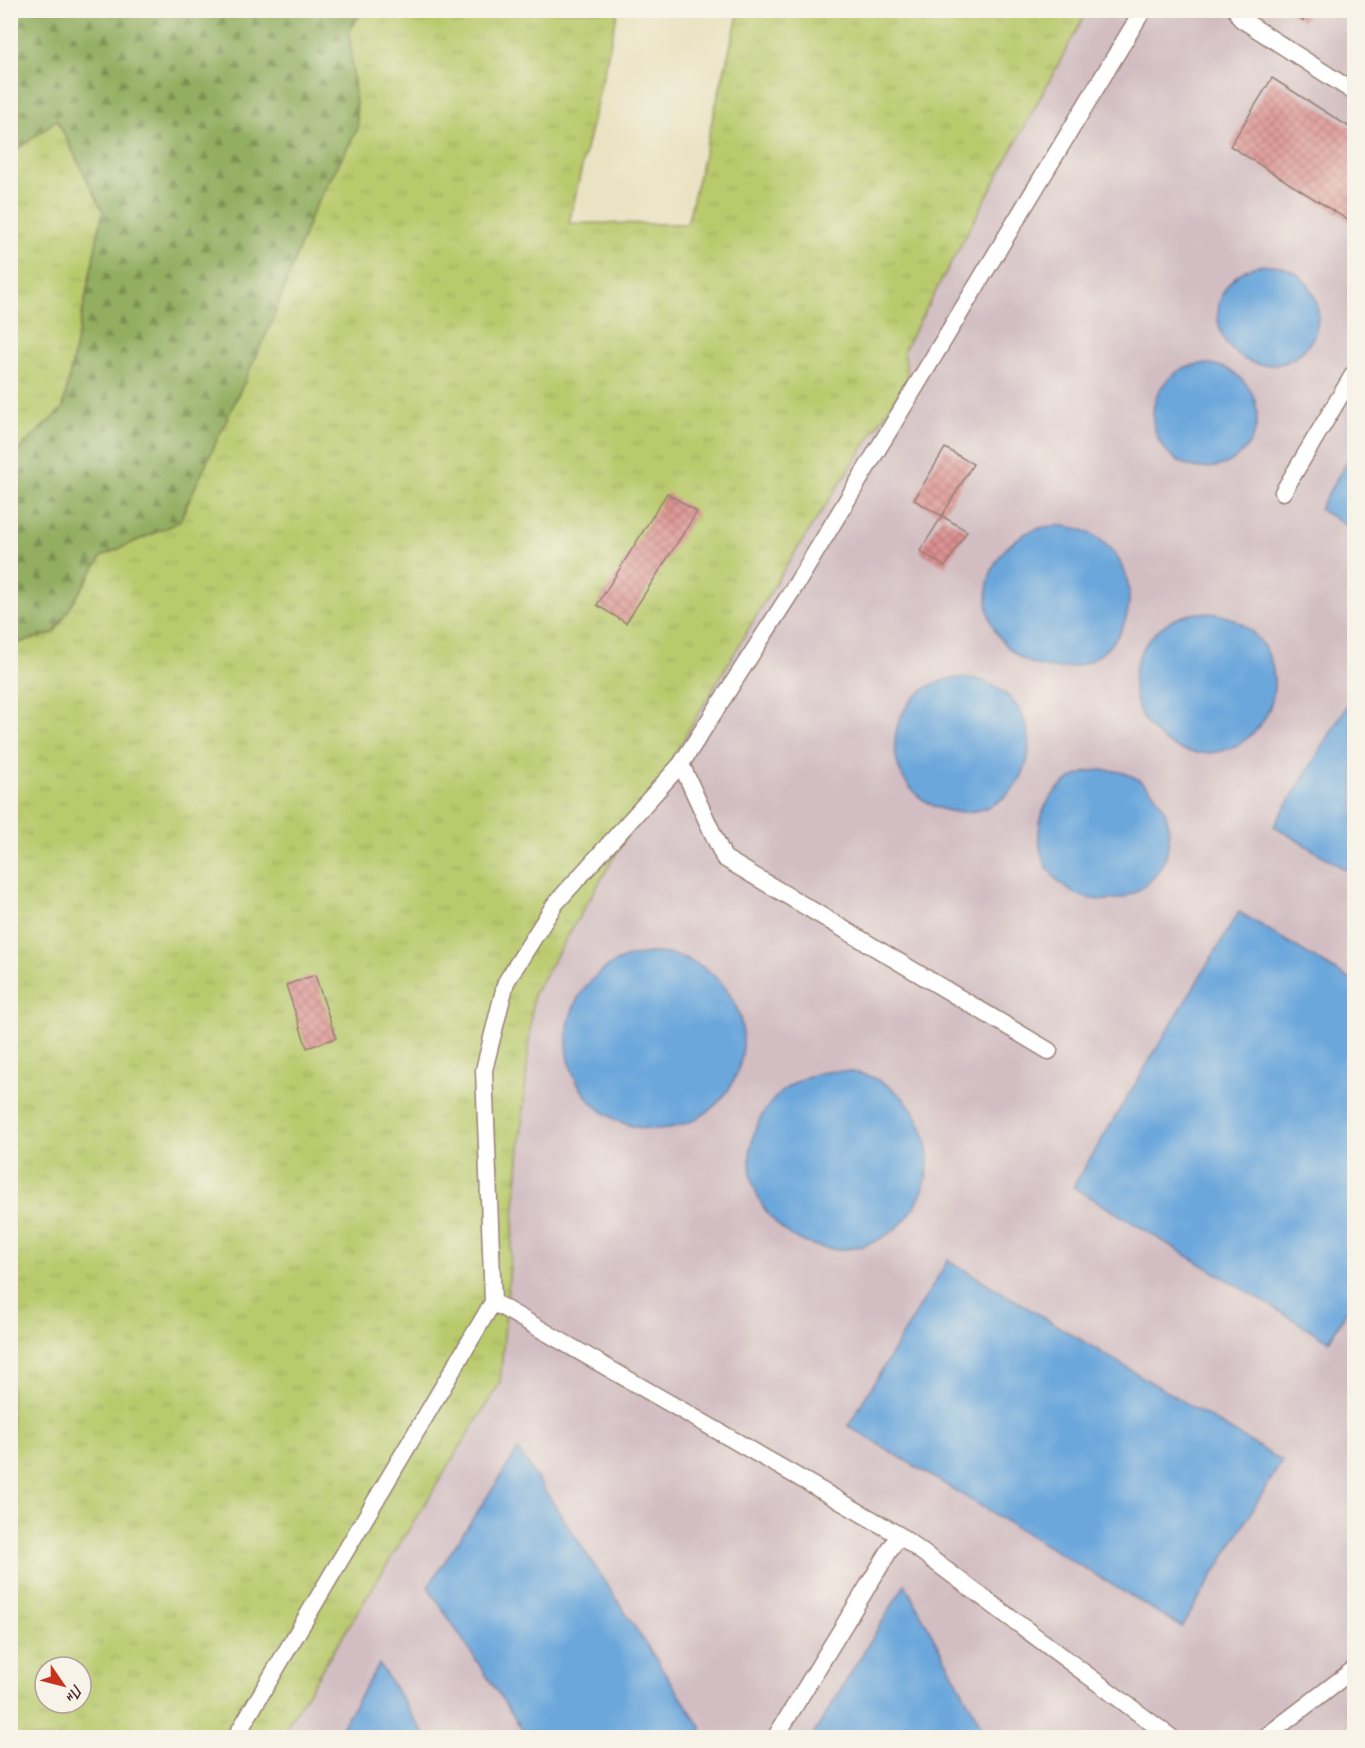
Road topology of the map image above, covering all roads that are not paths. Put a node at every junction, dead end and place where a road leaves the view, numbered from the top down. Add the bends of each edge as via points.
1 (1143, 10) edge
2 (1236, 10) edge
3 (1354, 92) edge
4 (1354, 373) edge
5 (1283, 492) dead end
6 (681, 764) junction
7 (1049, 1051) dead end
8 (493, 1302) junction
9 (899, 1535) junction
10 (1354, 1669) edge
11 (235, 1737) edge
12 (775, 1737) edge
13 (1172, 1737) edge
14 (1264, 1737) edge

1 - 6 lane via 797,583
2 - 3 lane via 1241,19
4 - 5 lane
6 - 7 lane via 724,858
6 - 8 lane via 555,904 506,982 484,1070
8 - 9 lane
8 - 11 lane
9 - 12 lane
9 - 13 lane
10 - 14 lane

